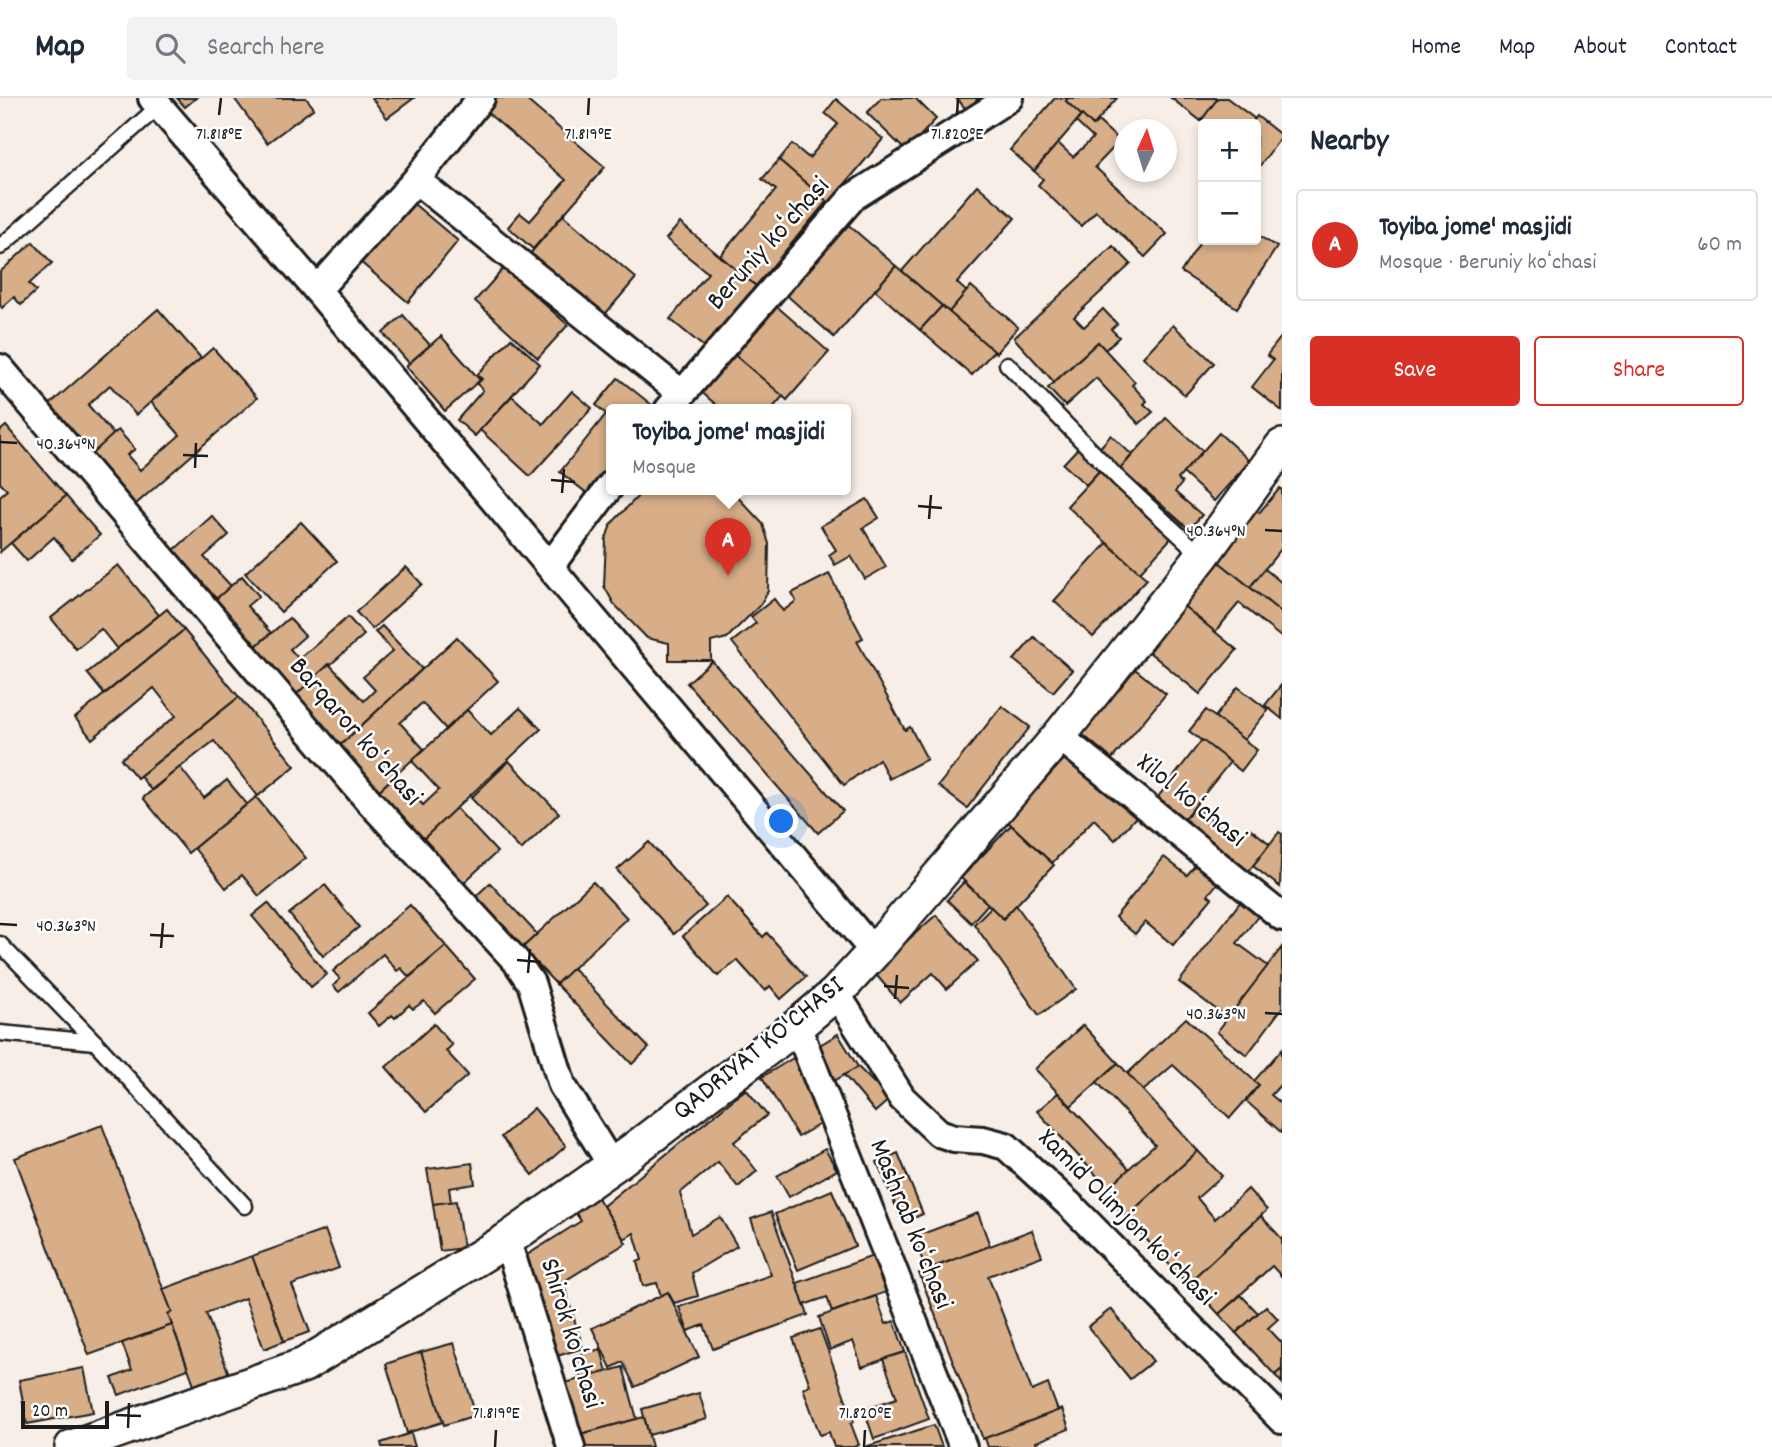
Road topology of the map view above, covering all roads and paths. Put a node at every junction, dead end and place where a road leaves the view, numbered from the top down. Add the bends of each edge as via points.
1 (1009, 98) edge
2 (479, 99) edge
3 (156, 102) edge
4 (416, 180) junction
5 (0, 247) edge
6 (317, 290) junction
7 (1007, 364) dead end
8 (0, 368) edge
9 (674, 402) edge
10 (1282, 446) edge
11 (606, 492) edge
12 (1202, 556) junction
13 (550, 566) junction
14 (1059, 736) junction
15 (1282, 917) edge
16 (0, 944) edge
17 (874, 951) junction
18 (836, 993) junction
19 (797, 1026) junction
20 (0, 1033) edge
21 (95, 1042) junction
22 (612, 1166) junction
23 (245, 1206) dead end
24 (507, 1240) junction
25 (1282, 1420) edge
26 (72, 1447) edge
27 (571, 1447) edge
28 (963, 1447) edge

1 - 9 street, Beruniy koʻchasi via 853,197
2 - 4 street
3 - 5 lane
3 - 6 street
4 - 6 street
4 - 9 street
6 - 13 street
7 - 12 lane
8 - 22 street, Barqaror koʻchasi via 369,801 516,961 531,983 562,1086
10 - 12 street, QADRIYAT KO'CHASI
11 - 13 street
12 - 14 street, QADRIYAT KO'CHASI
13 - 17 street
14 - 15 street, Xilol koʻchasi
14 - 17 street, QADRIYAT KO'CHASI
16 - 21 lane
17 - 18 street, QADRIYAT KO'CHASI
18 - 19 street, QADRIYAT KO'CHASI
18 - 25 street, Xamid Olimjon koʻchasi via 902,1098 939,1133 1006,1146
19 - 22 street, QADRIYAT KO'CHASI
19 - 28 street, Mashrab koʻchasi
20 - 21 lane
21 - 23 lane
22 - 24 street, QADRIYAT KO'CHASI
24 - 26 street, QADRIYAT KO'CHASI via 304,1364
24 - 27 street, Shirok koʻchasi

